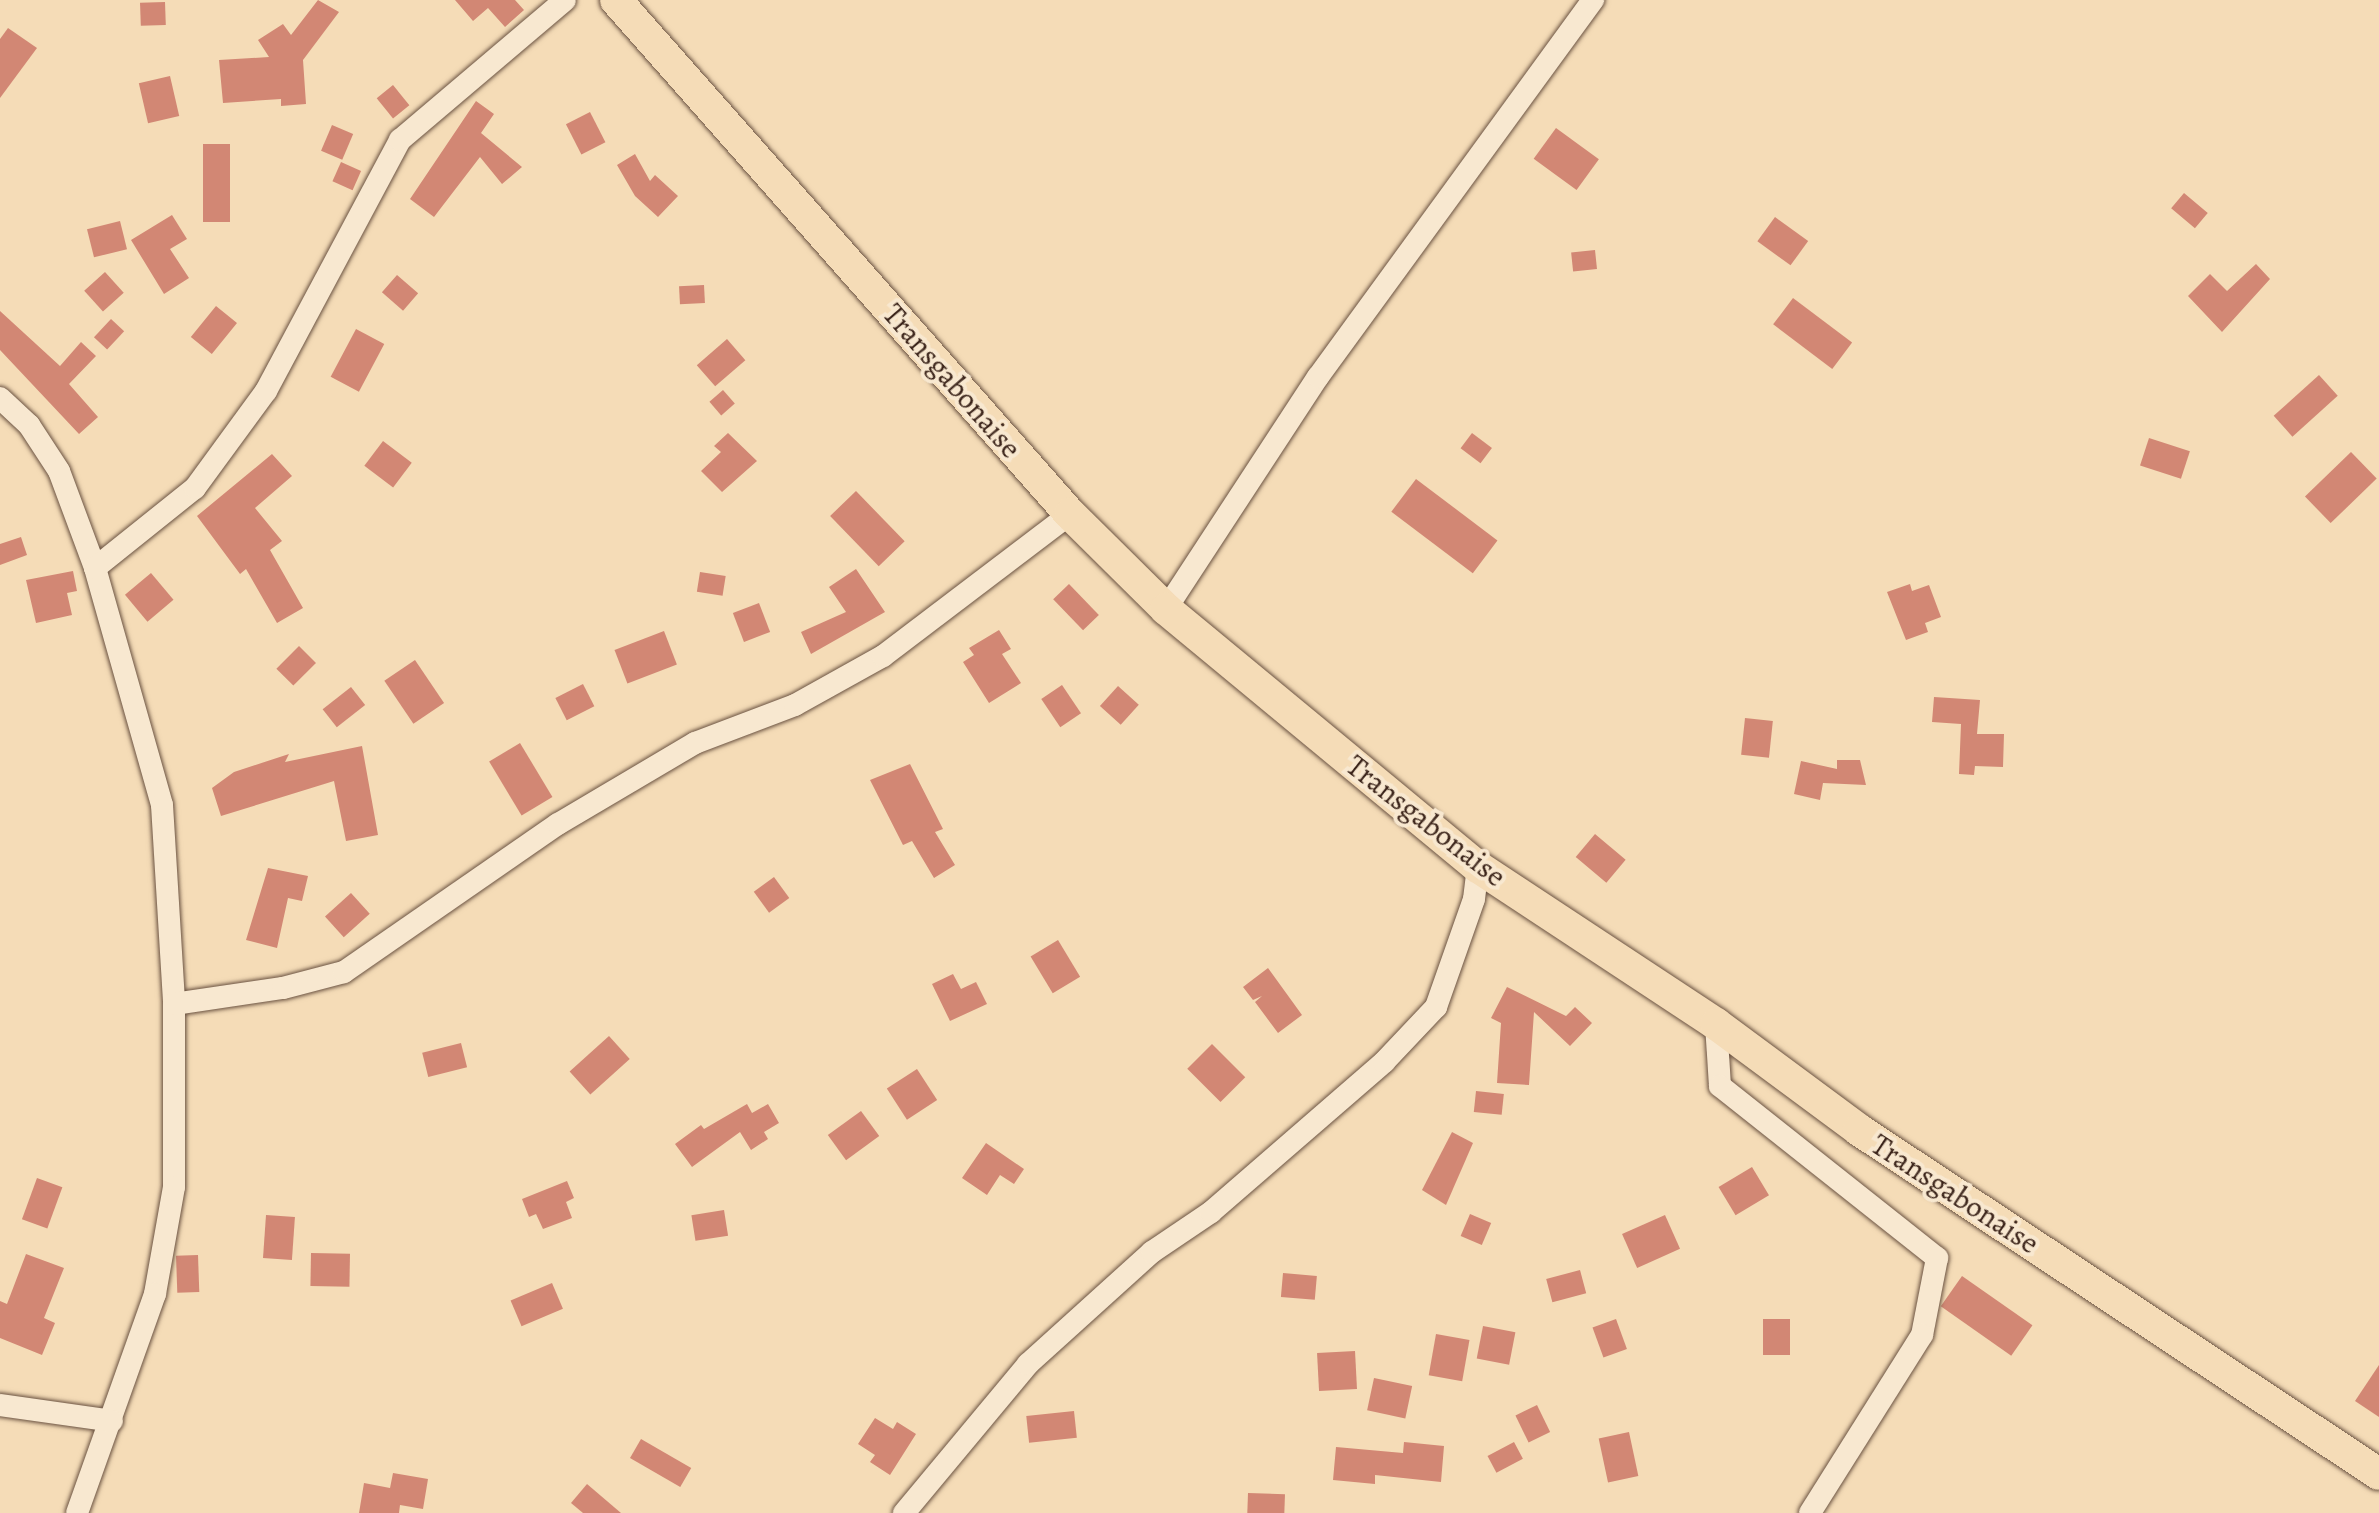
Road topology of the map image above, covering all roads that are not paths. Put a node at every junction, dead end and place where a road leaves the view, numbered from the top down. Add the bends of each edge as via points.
1 (565, 0) edge
2 (616, 0) edge
3 (1593, 0) edge
4 (0, 398) edge
5 (1070, 514) junction
6 (95, 568) junction
7 (1166, 609) junction
8 (1478, 867) junction
9 (174, 1004) junction
10 (1716, 1024) junction
11 (0, 1405) edge
12 (112, 1421) junction
13 (2379, 1474) edge
14 (77, 1513) edge
15 (904, 1513) edge
16 (1810, 1513) edge

1 - 6 street via 400,140 266,391 195,488
2 - 5 highway, Transgabonaise
3 - 7 street via 1318,377
4 - 6 street via 29,425 59,471
5 - 7 highway, Transgabonaise
5 - 9 street via 883,656 795,705 681,751 558,824 344,972 283,988
6 - 9 street via 162,805
7 - 8 highway, Transgabonaise
8 - 10 highway, Transgabonaise
8 - 15 street via 1474,899 1436,1007 1384,1062 1211,1212 1152,1252 1028,1364
9 - 12 street via 174,1187 155,1294
10 - 13 highway, Transgabonaise via 1859,1130
10 - 16 street via 1720,1086 1937,1258 1922,1335
11 - 12 street
12 - 14 street

